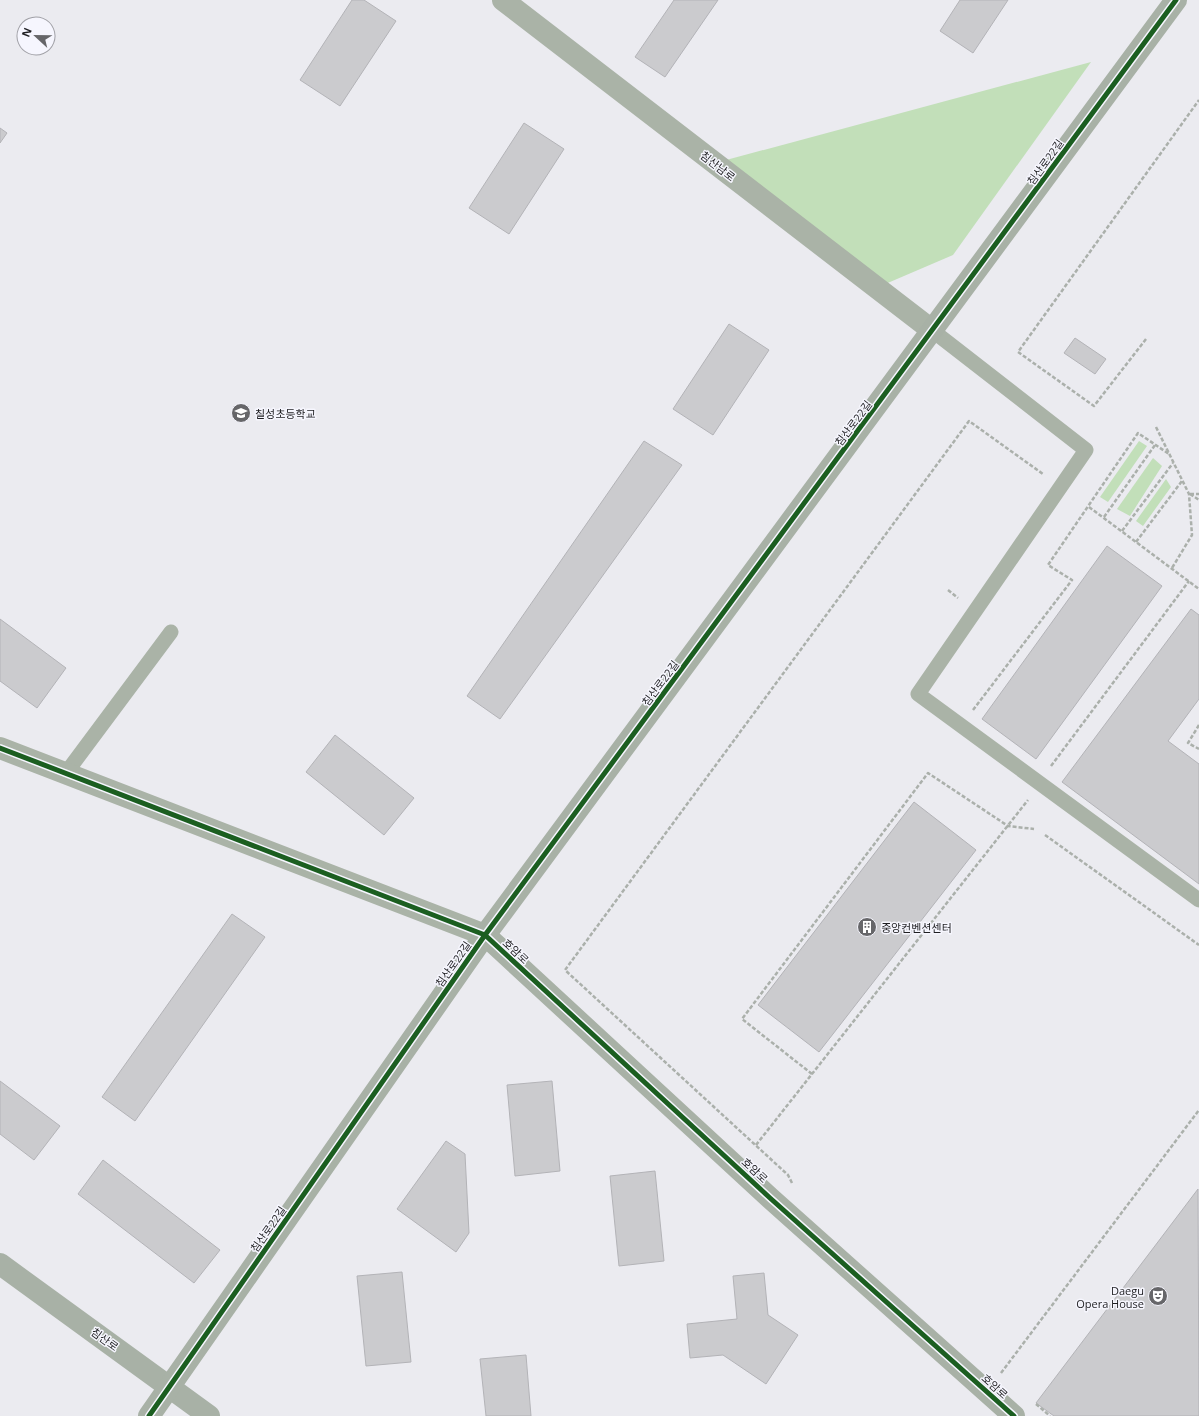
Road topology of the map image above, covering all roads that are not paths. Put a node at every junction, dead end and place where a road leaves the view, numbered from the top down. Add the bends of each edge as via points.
1 (503, 0) edge
2 (1176, 0) edge
3 (933, 332) junction
4 (171, 632) dead end
5 (0, 748) edge
6 (66, 773) junction
7 (1199, 900) edge
8 (485, 935) junction
9 (0, 1264) edge
10 (171, 1386) junction
11 (149, 1416) edge
12 (209, 1416) edge
13 (1014, 1416) edge

1 - 3 street, 침산남로
2 - 3 street, 침산로22길
3 - 7 lane via 1086,450 918,694
3 - 8 street, 침산로22길
4 - 6 lane
5 - 6 street
6 - 8 street
8 - 10 street, 침산로22길
8 - 13 street, 호암로 via 776,1204
9 - 10 street, 침산로
10 - 11 street, 침산로22길
10 - 12 street, 침산로

